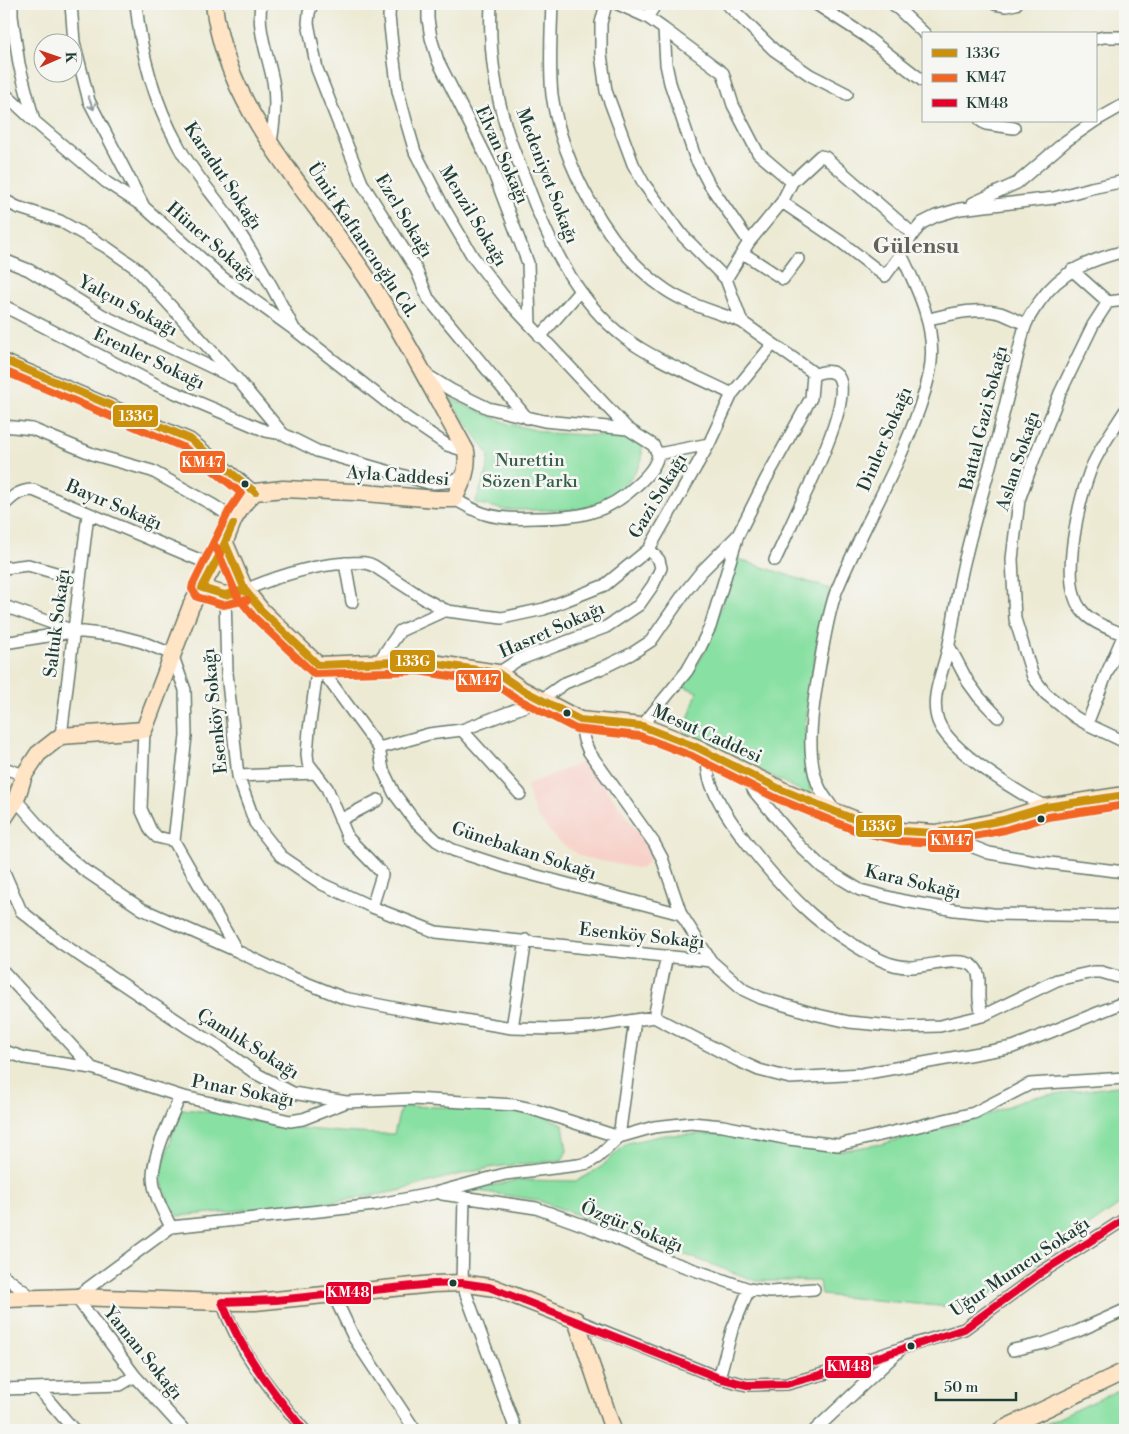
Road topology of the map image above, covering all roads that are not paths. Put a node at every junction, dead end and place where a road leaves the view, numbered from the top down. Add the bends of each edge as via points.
1 (12, 4) edge
2 (71, 4) edge
3 (136, 4) edge
4 (214, 4) edge
5 (261, 4) edge
6 (312, 4) edge
7 (390, 4) edge
8 (428, 4) edge
9 (491, 4) edge
10 (552, 4) edge
11 (606, 4) edge
12 (618, 4) edge
13 (656, 4) edge
14 (727, 4) edge
15 (816, 4) edge
16 (893, 4) edge
17 (646, 16) junction
18 (664, 29) junction
19 (923, 32) edge
20 (1125, 37) edge
21 (1096, 39) edge
22 (922, 80) edge
23 (4, 93) edge
24 (847, 94) dead end
25 (1122, 108) edge
26 (34, 121) junction
27 (1096, 121) edge
28 (983, 122) edge
29 (1094, 122) edge
30 (1014, 128) dead end
31 (271, 143) junction
32 (1125, 181) edge
33 (792, 182) junction
34 (4, 200) edge
35 (782, 202) junction
36 (144, 207) junction
37 (960, 209) junction
38 (913, 234) junction
39 (749, 242) junction
40 (1125, 251) edge
41 (743, 253) junction
42 (901, 254) junction
43 (798, 259) dead end
44 (4, 260) edge
45 (1072, 270) junction
46 (726, 279) junction
47 (580, 291) junction
48 (1125, 300) edge
49 (1108, 302) junction
50 (4, 306) edge
51 (929, 319) junction
52 (742, 322) junction
53 (530, 324) junction
54 (1026, 324) junction
55 (295, 330) junction
56 (540, 337) junction
57 (773, 344) junction
58 (4, 360) edge
59 (425, 374) junction
60 (812, 375) junction
61 (238, 380) junction
62 (732, 394) junction
63 (1125, 411) edge
64 (527, 418) junction
65 (4, 426) edge
66 (628, 429) junction
67 (283, 434) junction
68 (709, 444) junction
69 (466, 451) junction
70 (658, 454) junction
71 (465, 475) junction
72 (255, 492) junction
73 (454, 499) junction
74 (4, 505) edge
75 (88, 514) junction
76 (234, 519) junction
77 (738, 535) junction
78 (225, 543) junction
79 (649, 549) junction
80 (775, 560) dead end
81 (345, 563) junction
82 (214, 566) junction
83 (4, 568) edge
84 (80, 580) junction
85 (202, 588) junction
86 (245, 590) junction
87 (224, 595) junction
88 (352, 602) dead end
89 (4, 606) edge
90 (446, 610) junction
91 (74, 631) junction
92 (1125, 634) edge
93 (4, 642) edge
94 (949, 646) junction
95 (172, 654) junction
96 (379, 661) junction
97 (318, 665) junction
98 (498, 673) junction
99 (540, 700) junction
100 (998, 717) dead end
101 (580, 720) junction
102 (1087, 724) junction
103 (642, 726) junction
104 (144, 730) junction
105 (462, 730) junction
106 (62, 736) junction
107 (1125, 742) edge
108 (379, 748) junction
109 (708, 753) junction
110 (4, 768) edge
111 (745, 772) junction
112 (316, 773) junction
113 (24, 775) junction
114 (238, 776) junction
115 (520, 794) dead end
116 (1125, 795) edge
117 (16, 800) junction
118 (378, 800) dead end
119 (1046, 807) junction
120 (836, 812) junction
121 (4, 818) edge
122 (340, 820) junction
123 (936, 833) junction
124 (174, 841) junction
125 (4, 872) edge
126 (1125, 872) edge
127 (372, 908) junction
128 (681, 914) junction
129 (1125, 916) edge
130 (526, 940) junction
131 (237, 951) junction
132 (667, 956) junction
133 (711, 961) junction
134 (4, 972) edge
135 (1125, 978) edge
136 (1125, 1002) edge
137 (982, 1016) junction
138 (654, 1017) junction
139 (635, 1020) junction
140 (512, 1028) junction
141 (4, 1051) edge
142 (92, 1068) junction
143 (1125, 1078) edge
144 (180, 1096) junction
145 (346, 1102) junction
146 (619, 1137) junction
147 (435, 1193) junction
148 (464, 1197) junction
149 (1125, 1218) edge
150 (171, 1227) junction
151 (4, 1276) edge
152 (462, 1283) junction
153 (814, 1288) dead end
154 (749, 1289) junction
155 (333, 1294) junction
156 (76, 1297) junction
157 (33, 1298) junction
158 (4, 1299) edge
159 (222, 1302) junction
160 (1125, 1310) edge
161 (576, 1320) junction
162 (902, 1348) junction
163 (1013, 1350) dead end
164 (1125, 1371) edge
165 (135, 1376) junction
166 (719, 1378) junction
167 (38, 1388) junction
168 (4, 1389) edge
169 (74, 1430) edge
170 (184, 1430) edge
171 (304, 1430) edge
172 (415, 1430) edge
173 (516, 1430) edge
174 (613, 1430) edge
175 (815, 1430) edge
176 (1001, 1430) edge

1 - 26 street via 19,64
2 -> 36 street via 74,42 89,101
3 - 55 street, Karadut Sokağı via 152,86 178,146 258,262
4 - 31 street, Ümit Kaftancıoğlu Cd. via 220,39 233,74
5 - 31 street via 261,30 276,109
6 - 64 street, Ezel Sokağı via 308,23 317,69 362,183 416,268 428,298
7 - 53 street, Menzil Sokağı via 398,91 415,152 473,257
8 - 53 street, Elvan Sokağı via 434,52 491,166 528,263
9 - 47 street, Medeniyet Sokağı via 494,70 506,129 543,226
10 - 52 street via 552,94 559,129 585,193 627,255 666,290
11 - 46 street via 601,31 606,91 633,164 683,236
12 - 17 street
13 - 17 street
14 - 24 street via 774,50 810,75
15 - 22 street via 864,35
16 - 19 street
17 - 18 street
18 - 33 street via 723,73 734,105 758,153
18 - 39 street via 670,83 695,157 709,184
20 - 21 street
23 - 26 street, Hüner Sokağı
25 - 27 street
26 - 36 street, Hüner Sokağı via 106,182
28 - 30 street
29 - 37 street via 1017,183
31 - 59 street, Ümit Kaftancıoğlu Cd. via 370,282
32 - 37 street via 1045,200
33 - 35 street
33 - 38 street via 817,158 825,157
34 - 61 street, Erenler Sokağı via 60,221 136,268
35 - 39 street
35 - 42 street via 885,276
36 - 55 street, Hüner Sokağı via 223,278
37 - 38 street via 928,218
38 - 42 street
39 - 41 street
40 - 45 street, Battal Gazi Sokağı via 1089,261
41 - 43 street via 784,279
41 - 46 street
42 - 51 street, Dinler Sokağı
44 - 61 street, Yalçın Sokağı via 29,270 102,315
45 - 49 street
45 - 54 street, Battal Gazi Sokağı via 1040,300
46 - 52 street
47 - 56 street
47 - 62 street, Medeniyet Sokağı via 625,337 645,351
48 - 49 street
49 - 102 street, Aslan Sokağı via 1093,325 1060,393 1032,464 1019,500 1012,555 1015,619 1032,675 1046,694
50 - 67 street, Erenler Sokağı via 157,385
51 - 54 street via 977,311 1000,313
51 - 120 street, Dinler Sokağı via 932,361 924,392 911,432 836,593 820,665 811,729 812,751 820,790
52 - 57 street
53 - 56 street, Menzil Sokağı
54 - 94 street, Battal Gazi Sokağı via 966,554
55 - 69 street, Hüner Sokağı via 408,418 447,445
56 - 66 street, Menzil Sokağı
57 - 60 street via 808,367
57 - 62 street
58 - 72 street via 190,439
59 - 64 street via 488,408
59 - 69 street, Ümit Kaftancıoğlu Cd.
60 - 77 street via 811,398
60 - 80 street via 827,370 836,374 840,383 840,400 831,436
61 - 67 street, Erenler Sokağı
62 - 68 street
63 - 92 street via 1091,469 1079,507 1071,567 1074,595 1080,608 1093,621
64 - 66 street
65 - 76 street via 32,429 95,455 152,471
66 - 70 street via 653,445
67 - 71 street, Erenler Sokağı via 317,452 429,483 447,482
68 - 70 street
68 - 79 street, Gazi Sokağı
69 - 71 street
70 - 73 street, Ayla Caddesi via 656,463 630,492 588,515 498,517 484,514
71 - 73 street
72 - 73 street, Ayla Caddesi via 354,492
72 - 76 street via 244,502
74 - 75 street, Bayır Sokağı via 14,494 33,490
75 - 82 street, Bayır Sokağı
75 - 84 street, Saltuk Sokağı
76 - 78 street
77 - 99 street via 701,572 651,641 631,654 565,683
77 - 103 street via 710,627 699,650 687,671
78 - 82 street
78 - 86 street
79 - 90 street, Gazi Sokağı via 605,585 544,609 502,618
79 - 98 street, Hasret Sokağı via 659,560 661,568 640,605 606,627 518,660
81 - 86 street, Gazi Sokağı via 324,564 279,576
81 - 88 street
81 - 90 street, Gazi Sokağı via 370,563
82 - 85 street
83 - 84 street via 28,565
84 - 91 street, Saltuk Sokağı
85 - 87 street
85 - 95 street via 191,606
86 - 87 street
86 - 97 street via 260,610
87 - 114 street, Esenköy Sokağı via 227,673
89 - 91 street
90 - 96 street via 400,631
91 - 93 street
91 - 95 street via 127,638
91 - 106 street, Saltuk Sokağı
92 - 102 street
94 - 100 street via 968,682
94 - 119 street, Battal Gazi Sokağı via 937,691 939,725 978,764
95 - 104 street
95 - 124 street via 185,690 186,736
96 - 97 street, Mesut Caddesi
96 - 98 street, Mesut Caddesi via 419,661
97 - 108 street
97 - 112 street via 307,754 308,763
98 - 99 street, Mesut Caddesi
99 - 101 street, Mesut Caddesi
99 - 105 street
101 - 103 street, Mesut Caddesi
101 - 128 street via 589,752 662,858
102 - 107 street, Aslan Sokağı
103 - 109 street, Mesut Caddesi
104 - 106 street
104 - 124 street via 140,809 157,837
105 - 108 street via 430,734
105 - 115 street
106 - 113 street via 38,754
108 - 128 street, Günebakan Sokağı via 383,770 394,793 414,820 437,842 511,869
109 - 111 street, Mesut Caddesi
109 - 137 street via 708,772 716,795 753,851 790,894 827,926 889,964 910,967 967,962 972,965 979,980
110 - 113 street
111 - 120 street, Mesut Caddesi
111 - 129 street, Kara Sokağı via 754,791 799,845 822,867 860,890 904,901 993,914
112 - 114 street
112 - 122 street via 327,788
113 - 117 street
114 - 127 street, Esenköy Sokağı via 258,828 281,856 322,884
116 - 119 street, Mesut Caddesi
117 - 121 street
117 - 131 street via 60,850 92,875 142,909
118 - 122 street
119 - 123 street, Mesut Caddesi via 1003,820
120 - 123 street, Mesut Caddesi via 902,831
122 - 127 street via 348,838 381,872
123 - 126 street via 989,853
124 - 131 street
125 - 145 street, Çamlık Sokağı via 21,911 128,988 255,1073 300,1095
127 - 130 street, Esenköy Sokağı via 436,932
128 - 133 street
130 - 132 street, Esenköy Sokağı
130 - 140 street
131 - 140 street via 344,998
132 - 133 street, Esenköy Sokağı
132 - 138 street
133 - 137 street, Esenköy Sokağı via 752,995 826,1017 876,1025 935,1027
134 - 142 street
135 - 137 street, Esenköy Sokağı via 1097,972 1057,980
136 - 138 street via 1013,1047 826,1077 790,1078 759,1070
138 - 139 street
139 - 140 street via 591,1027
139 - 146 street
141 - 142 street via 25,1058
142 - 144 street
143 - 146 street via 1030,1084 974,1113 838,1145 691,1123 654,1127
144 - 145 street, Pınar Sokağı via 290,1121
144 - 150 street, Pınar Sokağı via 156,1158 153,1176 156,1195
145 - 146 street, Çamlık Sokağı via 413,1099 514,1105
146 - 147 street via 606,1150 578,1166 505,1174
147 - 148 street, Özgür Sokağı
147 - 150 street via 375,1206
148 - 152 street
148 - 154 street, Özgür Sokağı via 536,1208
149 - 162 street, Uğur Mumcu Sokağı via 1042,1272 964,1329
150 - 156 street
151 - 157 street
152 - 155 street
152 - 161 street via 495,1288
152 - 173 street
153 - 154 street, Özgür Sokağı via 770,1292
154 - 166 street via 732,1330
155 - 159 street
155 - 172 street via 354,1338
156 - 157 street
156 - 159 street
156 - 165 street, Yaman Sokağı
157 - 158 street
159 - 171 street via 238,1342 268,1387
160 - 163 street via 1045,1343
161 - 166 street
161 - 174 street
162 - 166 street via 787,1384 747,1385
162 - 175 street, Uğur Mumcu Sokağı
164 - 176 street
165 - 167 street via 120,1384
165 - 170 street, Yaman Sokağı
167 - 168 street
167 - 169 street

